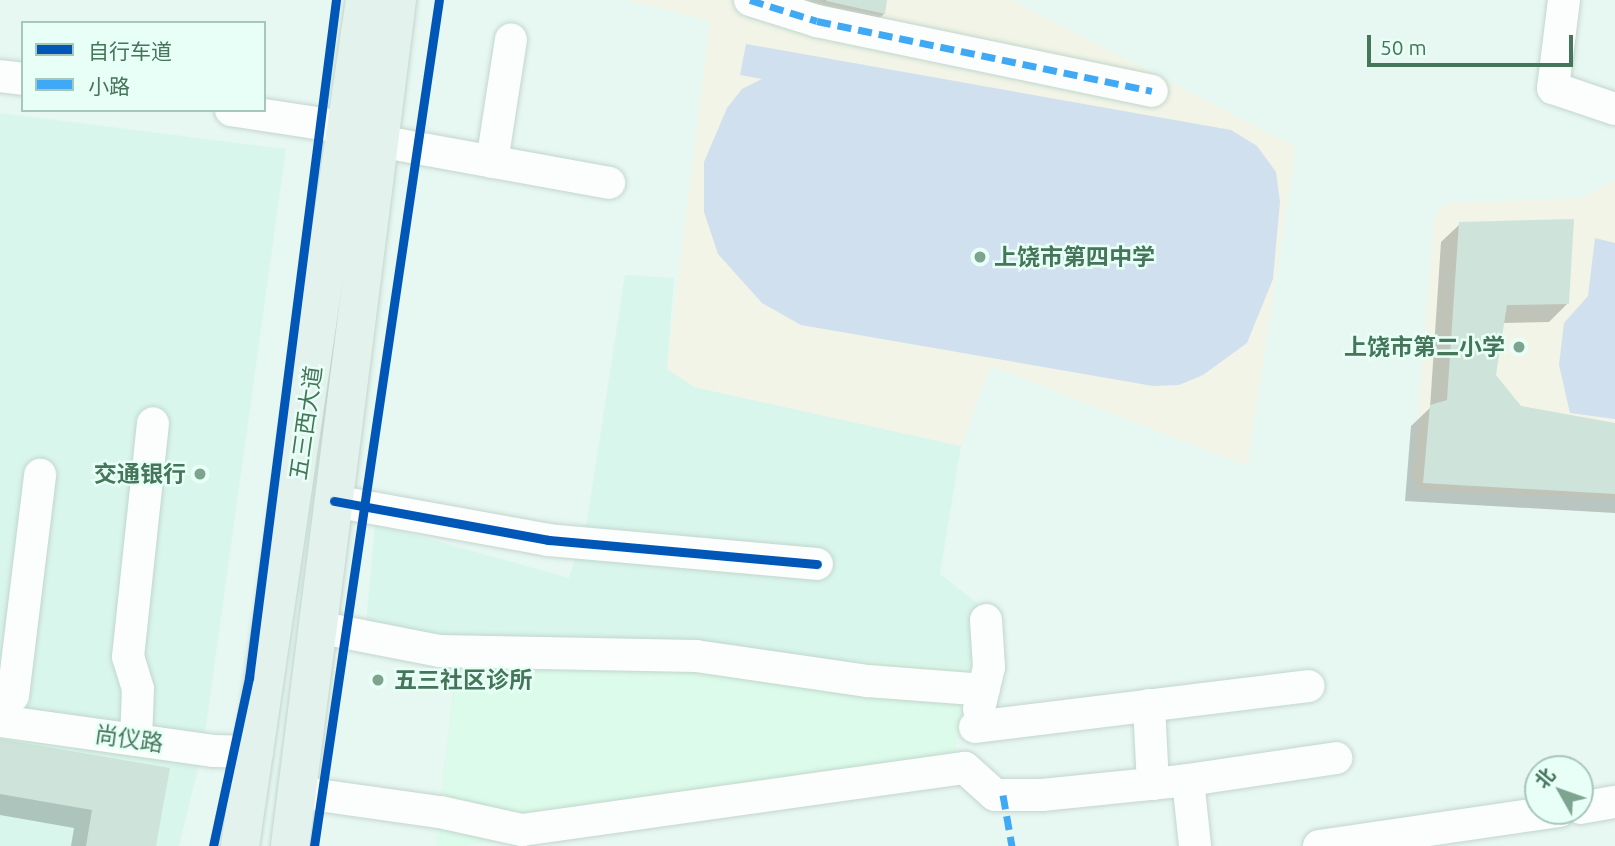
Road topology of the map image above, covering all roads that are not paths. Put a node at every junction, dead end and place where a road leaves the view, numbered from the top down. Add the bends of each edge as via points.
1 (365, 0) edge
2 (397, 0) edge
3 (750, 0) edge
4 (1564, 0) edge
5 (511, 39) dead end
6 (0, 76) edge
7 (21, 79) edge
8 (1152, 91) dead end
9 (1615, 109) edge
10 (242, 112) edge
11 (364, 134) junction
12 (492, 162) junction
13 (609, 183) dead end
14 (153, 423) dead end
15 (40, 475) dead end
16 (334, 501) junction
17 (817, 564) dead end
18 (986, 620) dead end
19 (317, 627) junction
20 (1308, 686) dead end
21 (984, 690) junction
22 (4, 703) edge
23 (1149, 705) junction
24 (975, 727) junction
25 (136, 740) junction
26 (257, 752) junction
27 (1336, 758) dead end
28 (965, 768) junction
29 (1188, 780) junction
30 (1153, 783) junction
31 (297, 792) junction
32 (1615, 802) edge
33 (1594, 806) edge
34 (1524, 817) edge
35 (1354, 844) edge
36 (240, 846) edge
37 (290, 846) edge
38 (1195, 846) edge
39 (1319, 846) edge

1 - 11 main road, 五三西大道
2 - 11 main road, 五三西大道
3 - 8 street via 817,21
4 - 9 street via 1553,88
5 - 12 street
6 - 7 street
10 - 11 street
11 - 12 street
11 - 16 main road, 五三西大道
11 - 26 main road, 五三西大道
12 - 13 street
14 - 25 street via 128,657 138,689
15 - 22 street
16 - 17 street via 548,540
16 - 19 main road, 五三西大道
18 - 21 street via 989,667
19 - 21 street via 439,651 696,656 868,681
19 - 31 main road, 五三西大道
20 - 23 street
21 - 24 street
22 - 25 street, 尚仪路 via 33,726
23 - 24 street
23 - 30 street
24 - 28 street
25 - 26 street, 尚仪路
26 - 36 main road, 五三西大道
27 - 29 street
28 - 30 street via 995,795
28 - 31 street via 522,830
29 - 30 street
29 - 38 street
31 - 37 main road, 五三西大道
32 - 33 street
34 - 35 street
35 - 39 street

